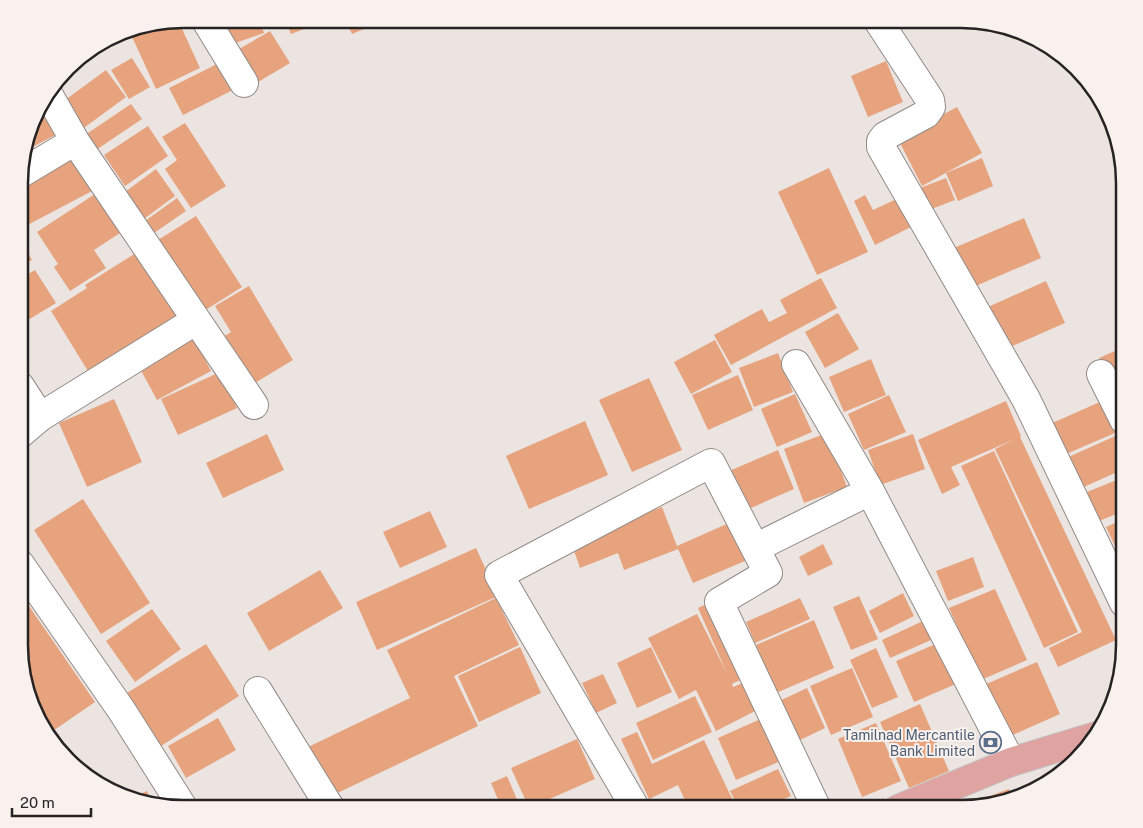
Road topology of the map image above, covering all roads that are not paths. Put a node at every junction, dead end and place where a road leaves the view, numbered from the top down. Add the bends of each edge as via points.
1 (210, 28) edge
2 (883, 28) edge
3 (244, 83) dead end
4 (51, 100) edge
5 (75, 141) junction
6 (28, 169) edge
7 (195, 320) junction
8 (796, 364) dead end
9 (1101, 374) dead end
10 (1115, 402) edge
11 (254, 405) dead end
12 (30, 426) edge
13 (870, 491) junction
14 (755, 548) junction
15 (28, 575) edge
16 (1115, 585) edge
17 (258, 691) dead end
18 (1084, 740) edge
19 (1011, 762) junction
20 (178, 800) edge
21 (325, 800) edge
22 (631, 800) edge
23 (814, 800) edge
24 (923, 800) edge

1 - 3 street
2 - 16 street via 930,100 931,107 926,114 885,136 881,141 882,147 1026,399
4 - 5 street
5 - 6 street
5 - 7 street
7 - 11 street
7 - 12 street
8 - 13 street
9 - 10 street
13 - 14 street
13 - 19 street
14 - 22 street via 711,463 499,575
14 - 23 street via 768,573 720,602
15 - 20 street via 122,711
17 - 21 street
18 - 19 main road
19 - 24 main road

